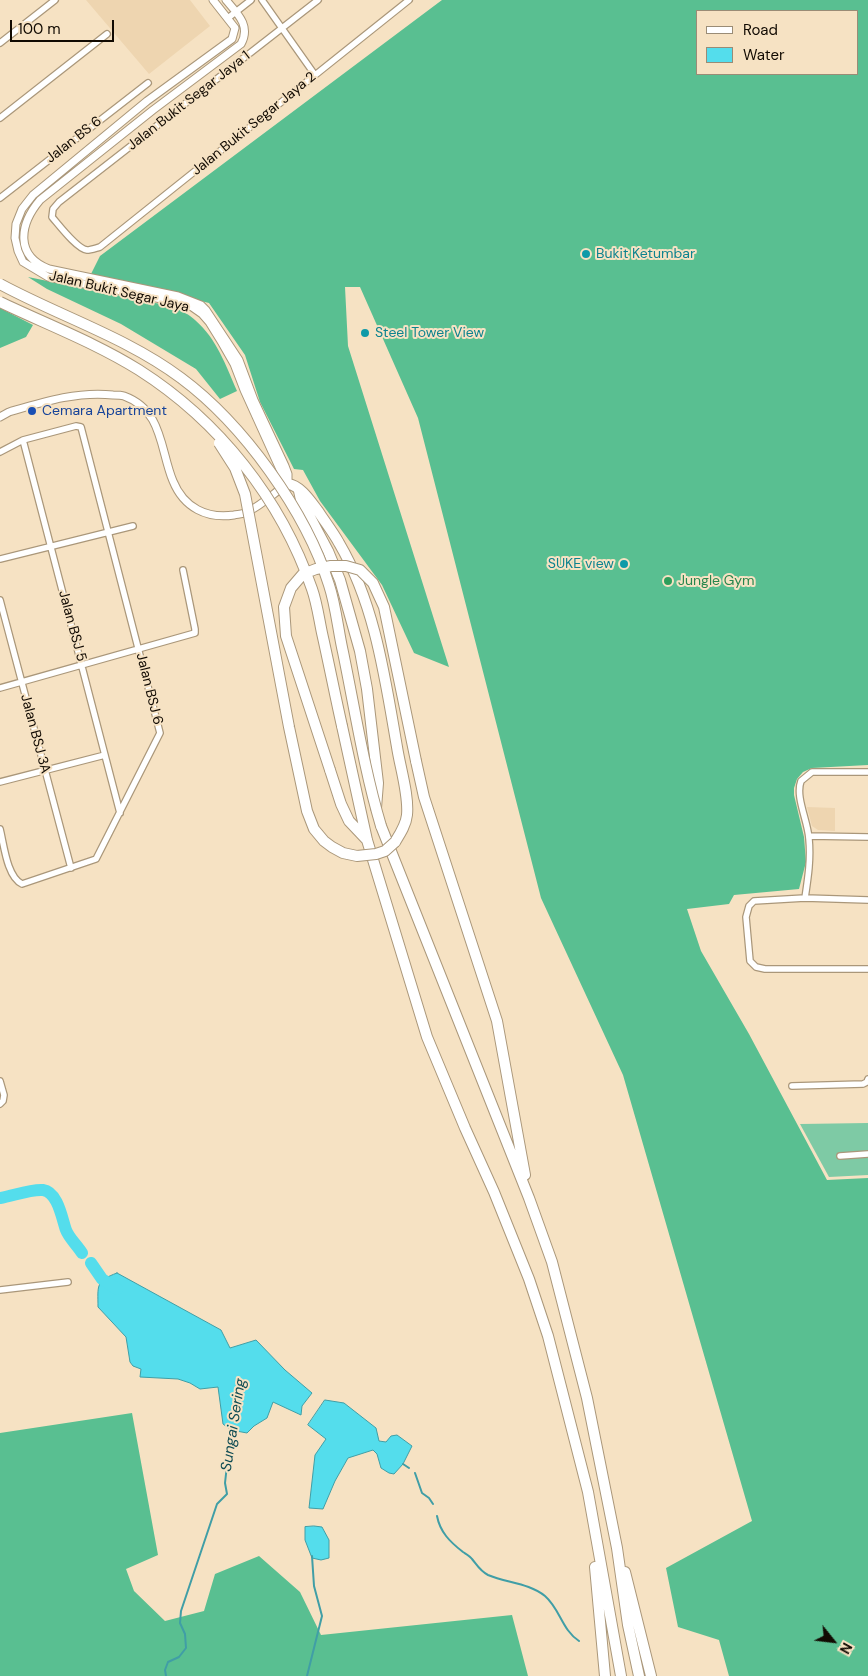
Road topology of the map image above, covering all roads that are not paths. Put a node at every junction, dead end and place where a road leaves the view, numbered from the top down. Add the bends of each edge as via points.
1 (55, 0) edge
2 (213, 0) edge
3 (226, 0) edge
4 (251, 0) edge
5 (262, 0) edge
6 (318, 0) edge
7 (409, 0) edge
8 (236, 12) junction
9 (228, 18) junction
10 (282, 28) junction
11 (108, 34) dead end
12 (0, 43) edge
13 (315, 75) junction
14 (148, 83) dead end
15 (0, 118) edge
16 (0, 198) edge
17 (100, 247) joint
18 (0, 284) edge
19 (0, 302) edge
20 (200, 416) junction
21 (0, 417) edge
22 (24, 440) junction
23 (0, 452) edge
24 (288, 484) junction
25 (299, 490) junction
26 (133, 526) dead end
27 (108, 533) junction
28 (51, 548) junction
29 (0, 559) edge
30 (182, 570) dead end
31 (0, 600) edge
32 (139, 650) junction
33 (82, 666) junction
34 (22, 682) junction
35 (0, 688) edge
36 (105, 755) junction
37 (45, 770) junction
38 (868, 772) edge
39 (0, 782) edge
40 (376, 809) junction
41 (120, 813) junction
42 (0, 829) edge
43 (809, 836) junction
44 (868, 837) edge
45 (367, 840) junction
46 (71, 868) junction
47 (805, 898) junction
48 (868, 900) edge
49 (868, 969) edge
50 (868, 1079) edge
51 (0, 1081) edge
52 (792, 1086) dead end
53 (0, 1104) edge
54 (868, 1154) edge
55 (840, 1156) dead end
56 (529, 1198) junction
57 (68, 1282) dead end
58 (0, 1290) edge
59 (588, 1492) junction
60 (617, 1548) junction
61 (605, 1676) edge
62 (620, 1676) edge
63 (639, 1676) edge
64 (651, 1676) edge

1 - 12 street
2 - 9 street
3 - 8 street
4 - 8 street
5 - 10 street
6 - 10 street, Jalan Bukit Segar Jaya 1
7 - 13 street, Jalan Bukit Segar Jaya 2
8 - 9 street
8 - 24 street, Jalan Bukit Segar Jaya via 245,26 241,44 40,200 30,211 24,226 24,240 30,256 38,265 50,270 178,296 201,305 239,360 285,466
9 - 24 street, Jalan Bukit Segar Jaya via 235,28 232,39 147,101 33,195 22,208 15,238 23,262 48,277 177,302 202,314 234,364
10 - 13 street
10 - 17 street, Jalan Bukit Segar Jaya 1 via 53,209 52,216 82,248
11 - 15 street
13 - 17 street, Jalan Bukit Segar Jaya 2
14 - 16 street, Jalan BS 6
18 - 40 highway, bridge via 110,337 181,378 215,406 274,478 316,552 329,586
19 - 20 highway, bridge via 138,370
20 - 25 highway, bridge via 235,468 245,494 289,727 307,811 314,829 324,841 344,853 357,856 376,854 395,842 403,830 407,814 387,689 373,626 358,583 339,543
20 - 45 highway, bridge via 240,458 276,511 313,590
21 - 24 street via 67,396 124,396 144,408 157,425 173,482 185,501 205,514 247,512
22 - 23 street
22 - 27 street, Jalan BSJ 6 via 81,427
22 - 28 street, Jalan BSJ 5
24 - 25 highway
25 - 40 highway, bridge via 340,580 360,651 378,783
26 - 27 street
27 - 28 street
27 - 32 street, Jalan BSJ 6
28 - 29 street
28 - 33 street, Jalan BSJ 5
30 - 32 street via 195,633
31 - 34 street, Jalan BSJ 3A
32 - 33 street
32 - 41 street, Jalan BSJ 6 via 160,732
33 - 34 street
33 - 36 street, Jalan BSJ 5
34 - 35 street
34 - 37 street, Jalan BSJ 3A
36 - 37 street
36 - 41 street, Jalan BSJ 5
37 - 39 street
37 - 46 street, Jalan BSJ 3A
38 - 43 street via 812,772 803,777 799,794
40 - 56 highway, bridge
41 - 46 street, Jalan BSJ 6 via 96,858
42 - 46 street, Jalan BSJ 6 via 16,881 22,884
43 - 44 street
43 - 47 street via 810,862
45 - 56 highway, bridge via 349,821 341,804 286,636 284,607 291,588 303,574 316,568 346,566 360,570 373,583 384,607 424,797 497,1021
45 - 59 highway via 427,1036 529,1279 548,1336
47 - 48 street
47 - 49 street via 756,900 752,903 746,917 750,961 754,966 765,969
50 - 52 street via 863,1084
51 - 53 street via 4,1095
54 - 55 street
56 - 60 highway via 552,1262 585,1388
57 - 58 street
59 - 61 highway
59 - 62 highway
60 - 63 highway
60 - 64 highway

